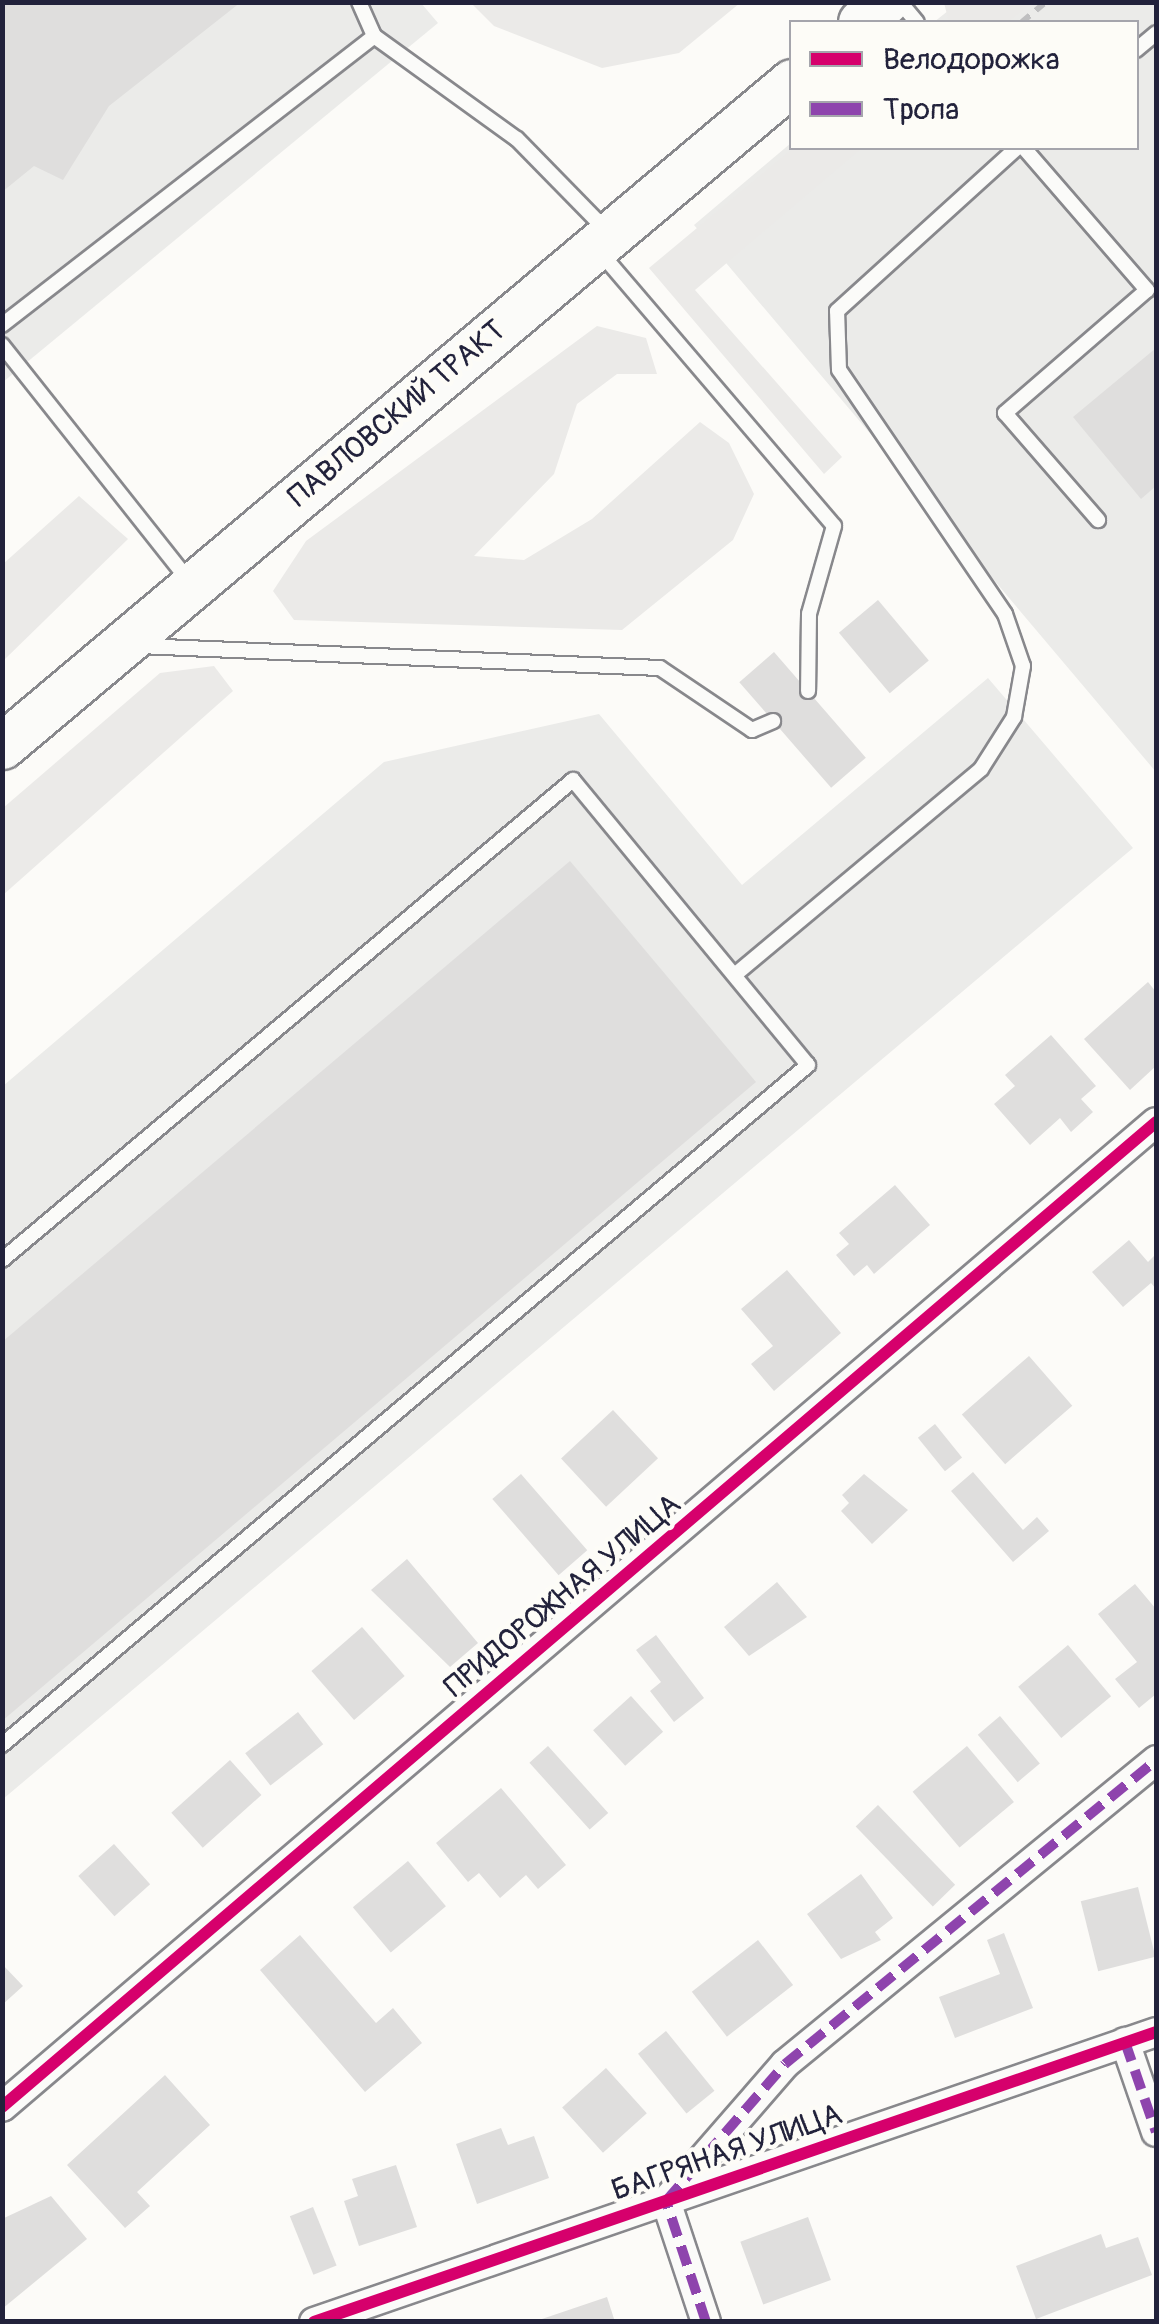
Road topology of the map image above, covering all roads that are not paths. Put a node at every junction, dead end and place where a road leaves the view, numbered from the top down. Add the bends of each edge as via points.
1 (359, 2) edge
2 (885, 2) edge
3 (863, 20) edge
4 (374, 36) junction
5 (789, 85) edge
6 (1019, 150) edge
7 (1023, 150) edge
8 (603, 241) junction
9 (2, 325) edge
10 (2, 346) edge
11 (1098, 520) dead end
12 (192, 587) junction
13 (123, 645) junction
14 (808, 691) dead end
15 (773, 721) dead end
16 (2, 746) edge
17 (736, 974) junction
18 (1156, 1122) edge
19 (2, 1260) edge
20 (2, 1744) edge
21 (1156, 1760) edge
22 (1156, 2032) edge
23 (1125, 2042) junction
24 (2, 2107) edge
25 (1156, 2132) edge
26 (666, 2201) junction
27 (314, 2322) edge
28 (706, 2322) edge

1 - 4 lane
2 - 3 main road
4 - 8 lane via 517,140
4 - 9 lane
5 - 8 main road, ПАВЛОВСКИЙ ТРАКТ
6 - 17 lane via 837,312 838,370 1005,614 1023,666 1014,716 981,769
7 - 11 lane via 1147,290 1006,413
8 - 12 main road, ПАВЛОВСКИЙ ТРАКТ
8 - 14 lane via 834,526 809,614
10 - 12 lane
12 - 13 main road, ПАВЛОВСКИЙ ТРАКТ
13 - 15 lane via 660,668 752,730
13 - 16 main road, ПАВЛОВСКИЙ ТРАКТ
17 - 19 lane via 573,780
17 - 20 lane via 808,1065
18 - 24 street, ПРИДОРОЖНАЯ УЛИЦА
21 - 26 street via 785,2064
22 - 23 street, БАГРЯНАЯ УЛИЦА
23 - 25 street
23 - 26 street, БАГРЯНАЯ УЛИЦА
26 - 27 street, БАГРЯНАЯ УЛИЦА
26 - 28 street

